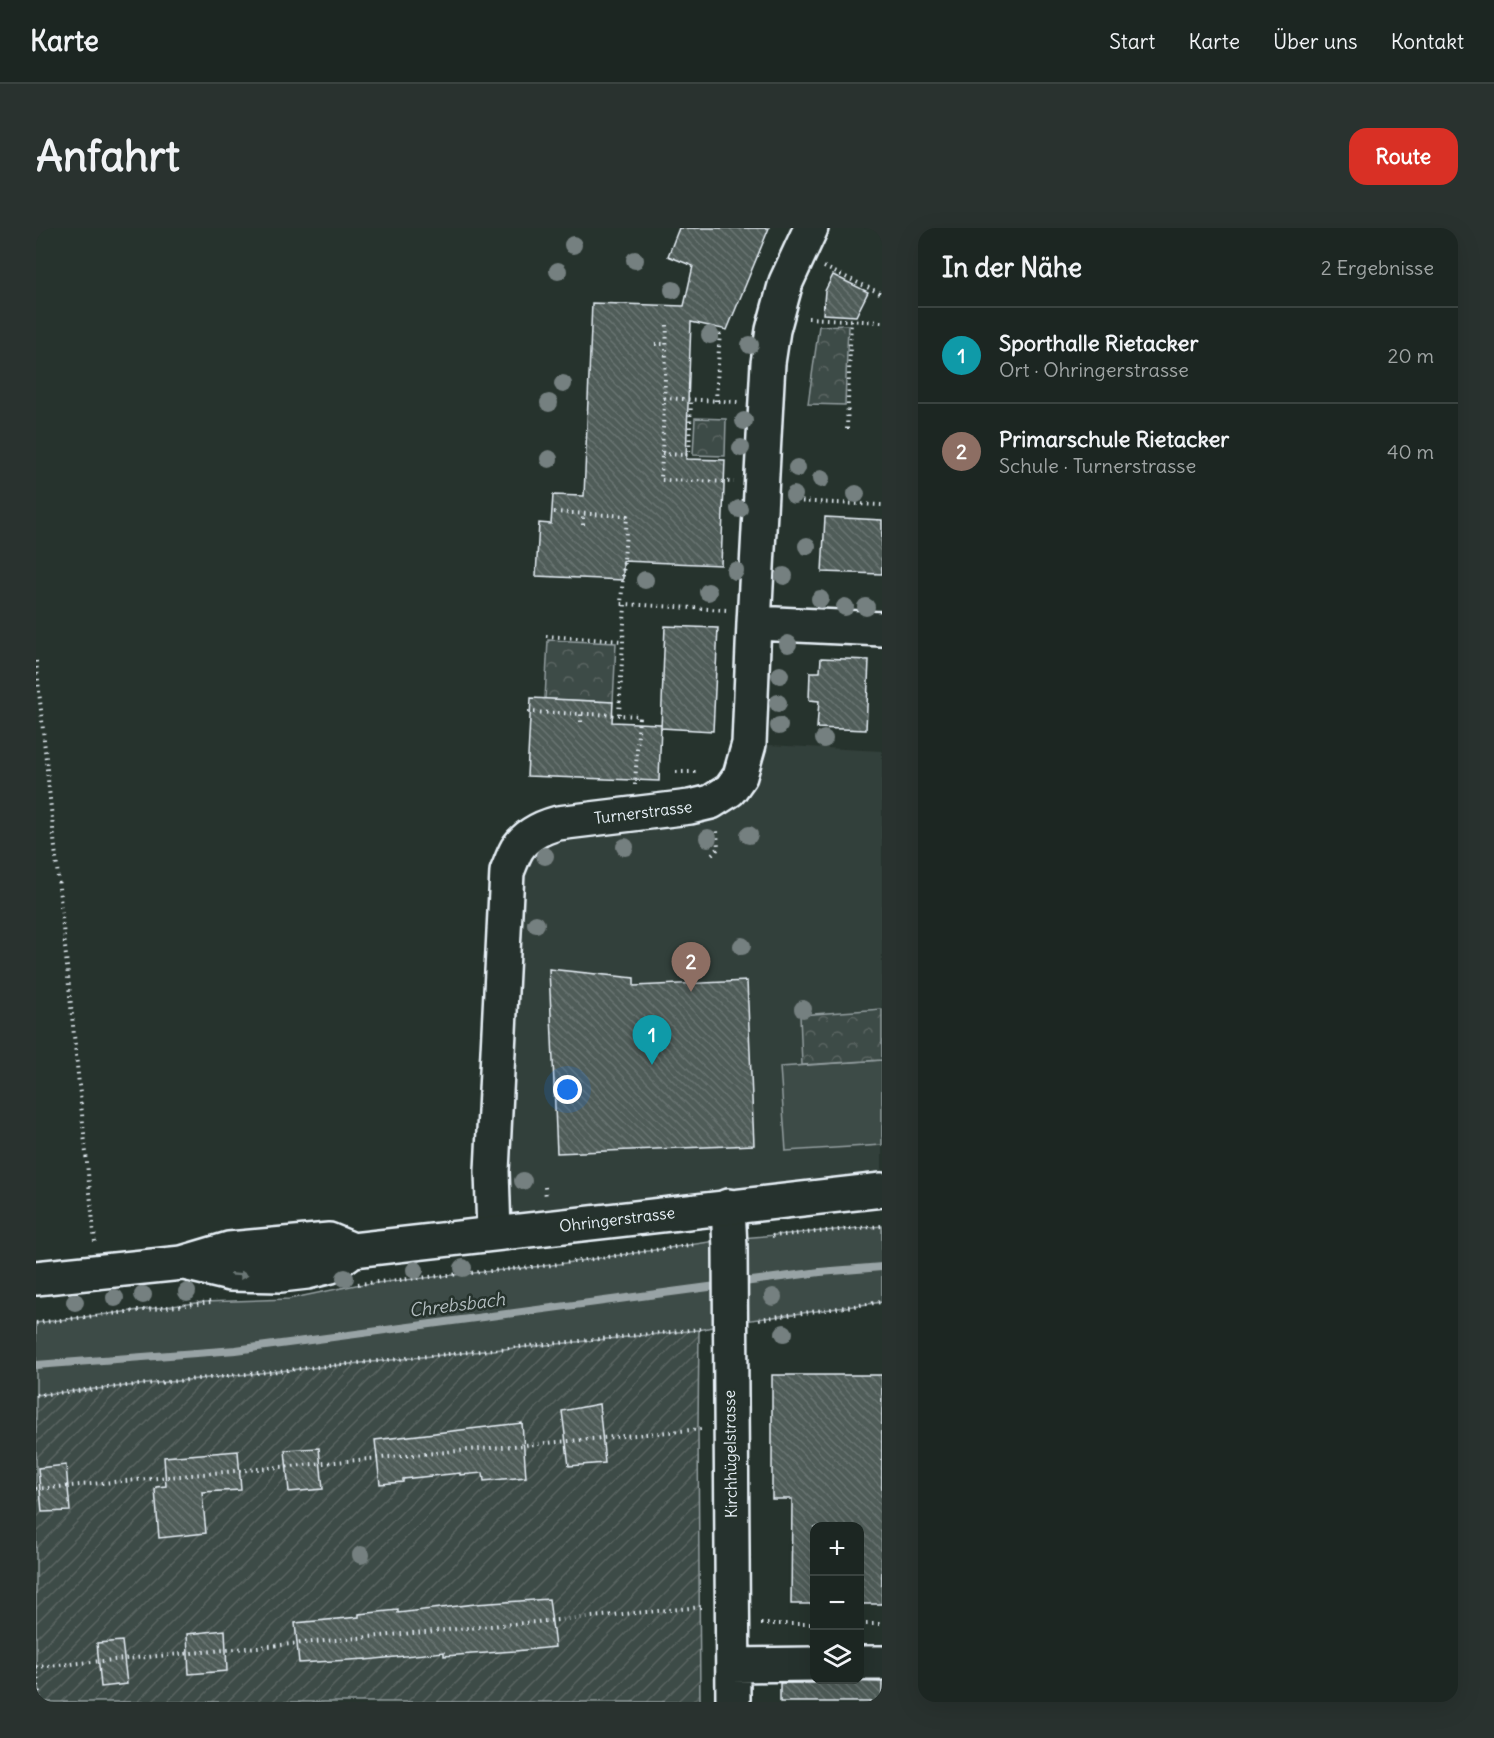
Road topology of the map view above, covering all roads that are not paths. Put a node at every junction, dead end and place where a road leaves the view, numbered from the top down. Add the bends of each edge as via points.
1 (805, 241) edge
2 (754, 617) junction
3 (882, 628) edge
4 (882, 1190) edge
5 (728, 1206) junction
6 (494, 1233) junction
7 (36, 1278) edge
8 (882, 1663) edge
9 (810, 1664) edge
10 (864, 1664) edge
11 (733, 1665) junction
12 (733, 1702) edge

1 - 2 street, Turnerstrasse via 786,282 768,363
2 - 3 street
2 - 6 street, Turnerstrasse via 749,744 740,776 730,790 711,802 690,807 546,826 517,848 507,872 492,1171
4 - 5 street, Ohringerstrasse
5 - 6 street, Ohringerstrasse
5 - 11 street, Kirchhügelstrasse
6 - 7 street, Ohringerstrasse via 353,1250 329,1240 229,1249 182,1263
8 - 10 street
9 - 11 street
11 - 12 street, Kirchhügelstrasse

